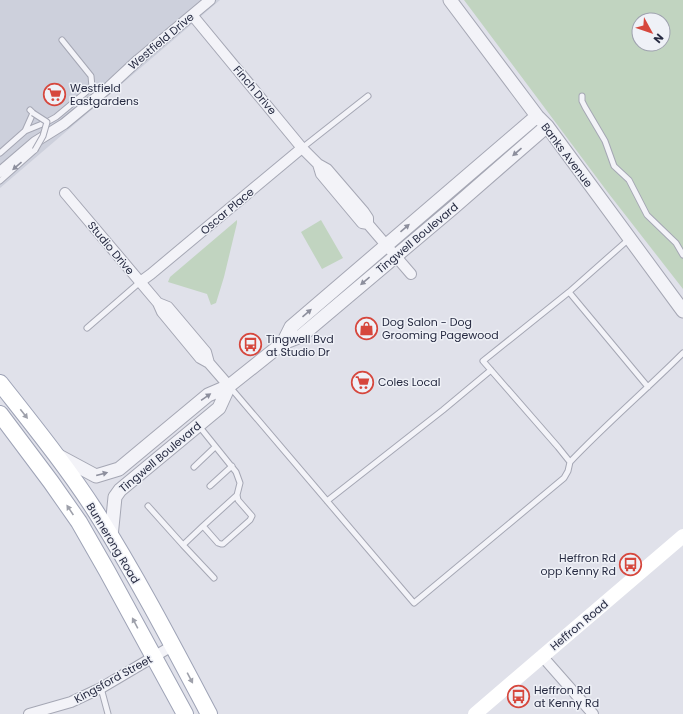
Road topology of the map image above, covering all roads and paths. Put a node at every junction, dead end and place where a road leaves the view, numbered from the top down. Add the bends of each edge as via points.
1 (210, 0) edge
2 (450, 0) edge
3 (193, 16) junction
4 (62, 40) dead end
5 (368, 96) dead end
6 (582, 96) dead end
7 (537, 116) junction
8 (47, 122) junction
9 (547, 126) junction
10 (25, 131) junction
11 (302, 148) junction
12 (0, 153) edge
13 (0, 172) edge
14 (0, 181) edge
15 (64, 193) dead end
16 (629, 239) junction
17 (386, 245) junction
18 (396, 255) junction
19 (683, 255) edge
20 (411, 274) dead end
21 (140, 282) junction
22 (569, 292) junction
23 (683, 311) edge
24 (87, 328) dead end
25 (283, 343) junction
26 (683, 353) edge
27 (491, 370) junction
28 (0, 383) edge
29 (229, 386) junction
30 (648, 387) junction
31 (0, 414) edge
32 (198, 425) junction
33 (216, 447) junction
34 (55, 454) junction
35 (570, 462) junction
36 (232, 466) junction
37 (194, 467) dead end
38 (210, 486) dead end
39 (237, 495) junction
40 (327, 501) junction
41 (148, 506) dead end
42 (204, 526) junction
43 (683, 536) edge
44 (111, 537) junction
45 (183, 545) junction
46 (214, 578) dead end
47 (172, 646) junction
48 (542, 656) junction
49 (153, 657) junction
50 (101, 688) junction
51 (29, 714) edge
52 (108, 714) edge
53 (185, 714) edge
54 (209, 714) edge
55 (475, 714) edge
56 (593, 714) edge

1 - 3 street, Westfield Drive
2 - 7 street, Banks Avenue
3 - 11 street, Finch Drive
3 - 13 street, Westfield Drive via 138,60 109,88 64,124 35,142
4 - 8 lane via 91,76 92,87
5 - 11 lane, Oscar Place
6 - 19 lane via 582,101 603,137 614,166 629,180 647,214 676,243
7 - 9 street, Banks Avenue
17 -> 7 street, Tingwell Boulevard
8 - 10 lane
8 - 10 lane, bridge via 31,112
8 -> 14 lane, bridge via 39,145
9 - 16 street, Banks Avenue
9 -> 18 street, Tingwell Boulevard
10 - 12 lane
11 - 17 street, Finch Drive via 326,169 364,212 368,224
11 - 21 street, Oscar Place
15 - 21 street, Studio Drive
16 - 22 lane
16 - 23 street, Banks Avenue
17 - 18 street, Finch Drive
25 -> 17 street, Tingwell Boulevard via 291,327
18 - 20 street, Finch Drive
18 -> 25 street, Tingwell Boulevard via 301,336
21 - 24 lane, Oscar Place
21 - 29 street, Studio Drive via 158,303 168,307 206,352 209,363
22 - 27 lane via 483,361
22 - 30 lane
25 - 29 street, Tingwell Boulevard
26 - 30 lane
27 - 35 lane
27 - 40 lane
28 -> 34 main road, Bunnerong Road
29 - 32 street, Tingwell Boulevard via 219,408
34 -> 29 street, Tingwell Boulevard via 96,476 119,469 208,394
29 - 40 lane
30 - 35 lane
49 -> 31 main road, Bunnerong Road via 79,522
32 - 33 lane
32 - 44 street, Tingwell Boulevard via 120,490 115,497
33 - 36 lane
33 - 37 lane
34 - 44 main road, Bunnerong Road via 96,511
35 - 40 lane via 564,478 414,603
36 - 38 lane
36 - 39 lane via 240,483
39 - 42 lane
39 - 42 lane via 238,500 252,516 247,524 221,544
41 - 45 lane
42 - 45 lane
43 - 48 main road, Heffron Road
44 - 47 main road, Bunnerong Road
45 - 46 lane
47 - 49 street, Kingsford Street
47 -> 54 main road, Bunnerong Road
48 - 55 main road, Heffron Road
48 - 56 street
49 - 50 street, Kingsford Street
49 - 53 main road, Bunnerong Road
50 - 51 street, Kingsford Street via 71,702
50 - 52 lane

